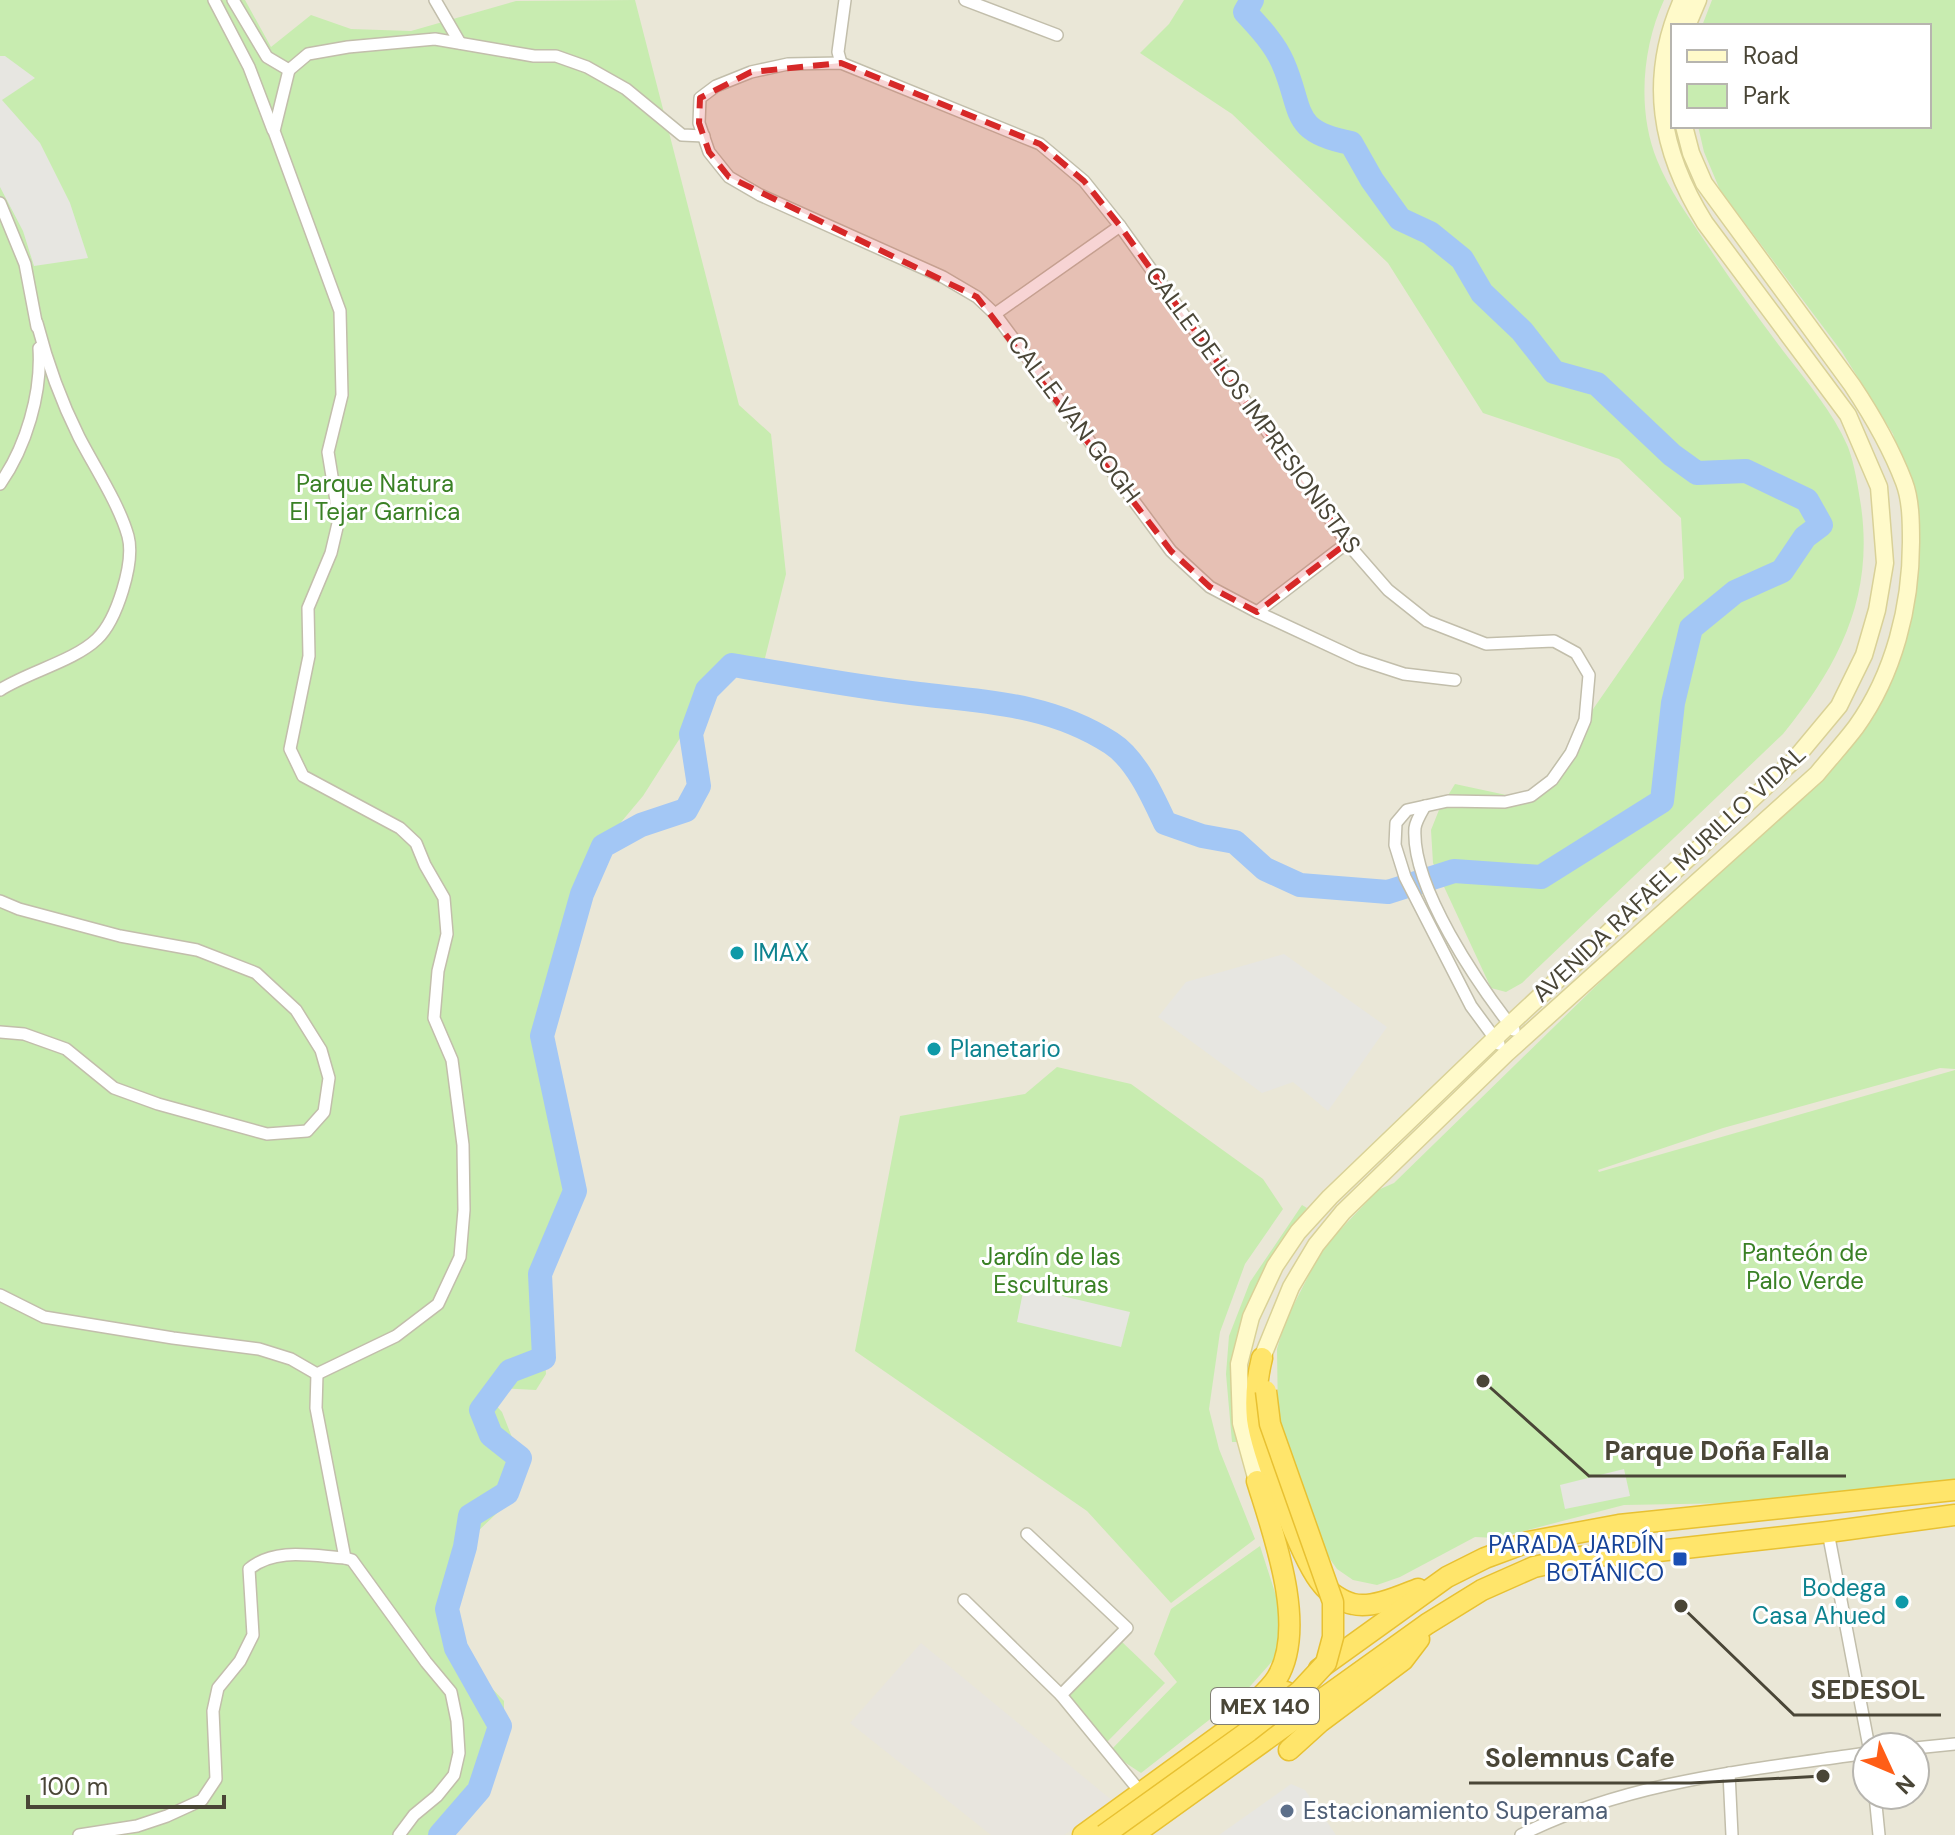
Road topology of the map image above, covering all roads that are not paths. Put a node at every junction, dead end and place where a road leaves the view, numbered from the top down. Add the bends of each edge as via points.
1 (214, 0) edge
2 (233, 0) edge
3 (435, 0) edge
4 (845, 0) edge
5 (965, 0) edge
6 (1682, 0) edge
7 (1698, 0) edge
8 (1674, 24) edge
9 (1688, 24) edge
10 (1671, 32) edge
11 (1057, 35) dead end
12 (460, 43) junction
13 (841, 63) junction
14 (289, 70) junction
15 (700, 98) joint
16 (1685, 128) edge
17 (274, 131) junction
18 (704, 136) junction
19 (0, 203) edge
20 (1120, 226) junction
21 (995, 314) junction
22 (37, 323) junction
23 (0, 484) edge
24 (1347, 543) junction
25 (1257, 612) junction
26 (1455, 680) dead end
27 (0, 690) edge
28 (1425, 806) junction
29 (0, 901) edge
30 (1474, 978) junction
31 (1460, 985) junction
32 (1509, 1025) junction
33 (0, 1032) edge
34 (1495, 1039) junction
35 (1521, 1040) junction
36 (1507, 1053) junction
37 (0, 1295) edge
38 (1262, 1358) junction
39 (317, 1374) junction
40 (1257, 1481) joint
41 (1955, 1490) edge
42 (1955, 1515) edge
43 (1828, 1532) junction
44 (1027, 1534) dead end
45 (345, 1558) junction
46 (1447, 1577) junction
47 (964, 1600) dead end
48 (1427, 1624) junction
49 (1061, 1695) junction
50 (1230, 1728) junction
51 (1866, 1731) edge
52 (1955, 1744) edge
53 (1931, 1746) edge
54 (1289, 1750) dead end
55 (1851, 1755) edge
56 (1729, 1773) junction
57 (1142, 1794) junction
58 (1877, 1811) edge
59 (79, 1835) edge
60 (399, 1835) edge
61 (1083, 1835) edge
62 (1104, 1835) edge
63 (1133, 1835) edge
64 (1521, 1835) edge
65 (1732, 1835) edge
66 (1879, 1835) edge

1 - 17 street
2 - 14 street via 267,57
3 - 12 street
4 - 13 street
5 - 11 street
6 - 8 main road, AVENIDA RAFAEL MURILLO VIDAL
7 - 9 main road
10 - 32 main road, AVENIDA RAFAEL MURILLO VIDAL via 1661,92 1673,162 1705,223 1854,426 1879,487 1885,563 1864,655 1839,706 1794,760
12 - 14 street via 435,39 348,47 308,54
12 - 18 street via 577,63 626,89 682,135
13 - 15 street, CALLE DE LOS IMPRESIONISTAS via 788,64 751,72
13 - 20 street, CALLE DE LOS IMPRESIONISTAS via 1040,144 1084,181
14 - 17 street
15 - 18 street, CALLE VAN GOGH
16 - 35 main road, AVENIDA RAFAEL MURILLO VIDAL via 1704,183 1852,385 1905,484 1911,575 1903,624 1884,676 1857,726 1817,774
17 - 39 street via 340,311 342,395 328,452 339,519 308,608 309,656 290,749 303,776 408,835 444,898 447,934 434,1018 452,1060 463,1145 460,1257 438,1304 396,1336
18 - 21 street, CALLE VAN GOGH via 709,152 729,177 943,277
19 - 22 street via 25,264
20 - 21 street
20 - 24 street, CALLE DE LOS IMPRESIONISTAS
21 - 25 street, CALLE VAN GOGH via 1171,551 1210,587
22 - 23 street via 34,405 13,465
22 - 27 street via 48,364 128,537 129,566 117,607 98,638
24 - 25 street
24 - 28 street, CALLE DE LOS IMPRESIONISTAS via 1388,590 1427,621 1486,644 1554,641 1576,653 1589,675 1585,720 1552,780 1531,796 1505,802
25 - 26 street, CALLE VAN GOGH via 1358,659 1404,674
28 - 30 street via 1415,825 1418,868
28 - 31 street via 1407,810 1396,823 1397,858
29 - 33 street via 120,936 197,950 256,973 296,1010 321,1050 329,1078 324,1112 307,1131 267,1134 114,1088 66,1049 24,1034
30 - 31 street
30 - 32 street
31 - 34 street
32 - 34 main road, AVENIDA RAFAEL MURILLO VIDAL
32 - 35 street
34 - 36 street
34 - 40 main road, AVENIDA RAFAEL MURILLO VIDAL via 1319,1207 1275,1266 1251,1317 1239,1364 1241,1423
35 - 36 main road, AVENIDA RAFAEL MURILLO VIDAL
36 - 38 main road, AVENIDA RAFAEL MURILLO VIDAL via 1330,1227 1291,1287
37 - 39 street via 44,1317 259,1349
38 - 46 highway via 1256,1387 1262,1441 1300,1546 1321,1584 1340,1599 1368,1604
38 - 62 highway, bridge via 1270,1424 1333,1602 1326,1663 1249,1731
39 - 45 street via 316,1408
40 - 50 highway via 1277,1546 1290,1626 1276,1679
41 - 46 highway, MEX 140 via 1566,1533 1513,1547
42 - 43 highway, MEX 140
43 - 48 highway, MEX 140 via 1579,1557 1534,1567 1482,1590
43 - 51 street
44 - 49 street via 1127,1628
45 - 59 street via 276,1555 249,1569 253,1635 218,1688 213,1711 216,1779 202,1800 137,1826
45 - 60 street via 352,1560 451,1692 457,1721 454,1775
46 - 50 highway, MEX 140
47 - 49 street
48 - 54 highway via 1403,1660
48 - 63 highway, MEX 140
49 - 57 street
50 - 57 highway, MEX 140
52 - 53 street
55 - 56 street
56 - 64 street via 1626,1793
56 - 65 street
57 - 61 highway, MEX 140
58 - 66 street

